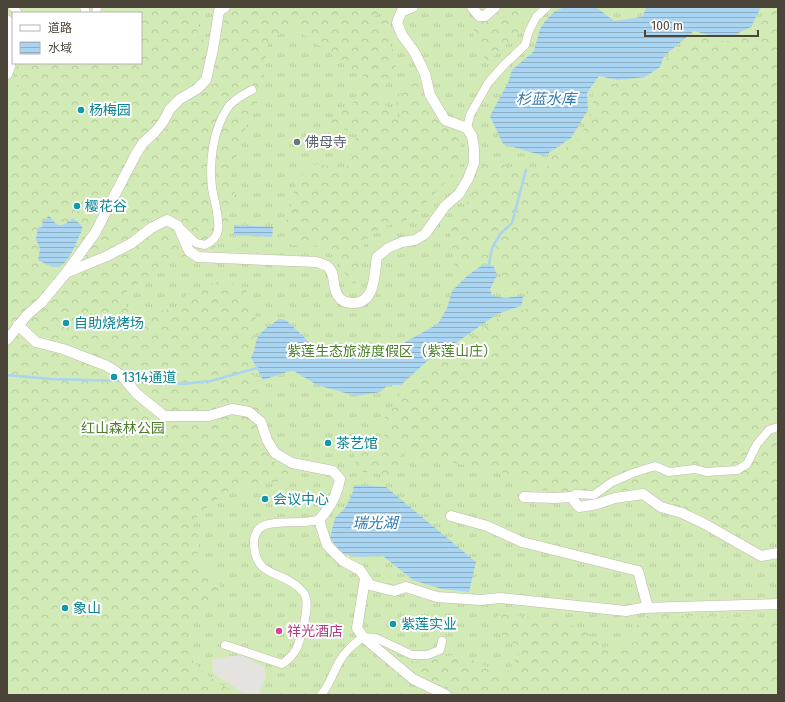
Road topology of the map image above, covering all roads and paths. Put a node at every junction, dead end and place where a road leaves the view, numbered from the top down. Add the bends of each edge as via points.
1 (413, 7) edge
2 (472, 7) edge
3 (495, 7) edge
4 (546, 7) edge
5 (219, 8) edge
6 (7, 20) edge
7 (9, 39) edge
8 (7, 74) edge
9 (252, 90) dead end
10 (467, 128) junction
11 (178, 226) junction
12 (66, 273) junction
13 (18, 325) junction
14 (7, 340) edge
15 (778, 427) edge
16 (524, 497) dead end
17 (571, 497) junction
18 (451, 516) dead end
19 (319, 520) junction
20 (778, 553) edge
21 (365, 579) junction
22 (778, 604) edge
23 (648, 608) junction
24 (363, 637) junction
25 (442, 641) dead end
26 (225, 645) dead end
27 (320, 695) edge
28 (446, 695) edge

1 - 10 street via 401,12 397,23 402,35 425,74 430,95 446,120
2 - 3 street via 479,16 485,16
4 - 10 street via 536,17 525,45 488,83 470,115
5 - 12 street via 206,80 180,99 155,132 143,143 95,233
6 - 7 street
7 - 8 street via 12,55
9 - 11 street via 230,105 215,137 211,160 218,230 213,241 205,245 196,243
10 - 11 street via 472,136 474,163 459,194 445,206 425,234 415,240 388,248 377,257 373,287 367,298 358,303 346,302 338,297 333,276 327,266 316,262 198,257 188,251
11 - 12 street via 167,220 151,228 132,243
12 - 13 street via 42,302
13 - 14 street
13 - 19 street via 36,342 63,349 106,366 121,375 137,394 164,416 209,416 232,409 249,412 261,422 275,453 292,463 333,471 340,479 334,500
15 - 17 street via 768,430 757,444 747,464 737,470 706,472 695,469 669,472 655,466 612,482 594,494 575,494
16 - 17 street
17 - 20 street via 579,507 643,494 661,507 703,523 762,556
18 - 23 street via 487,526 522,542 638,571
19 - 21 street via 327,546 343,561 360,570
19 - 26 street via 265,525 254,538 256,560 262,568 286,579 305,594 305,619 297,649 290,659 282,664
21 - 23 street via 370,585 394,591 406,587 437,597 481,600 500,598 626,611
21 - 24 street via 357,628
22 - 23 street
24 - 25 street via 376,638 412,655 440,650
24 - 27 street via 348,649 339,661
24 - 28 street via 413,679

